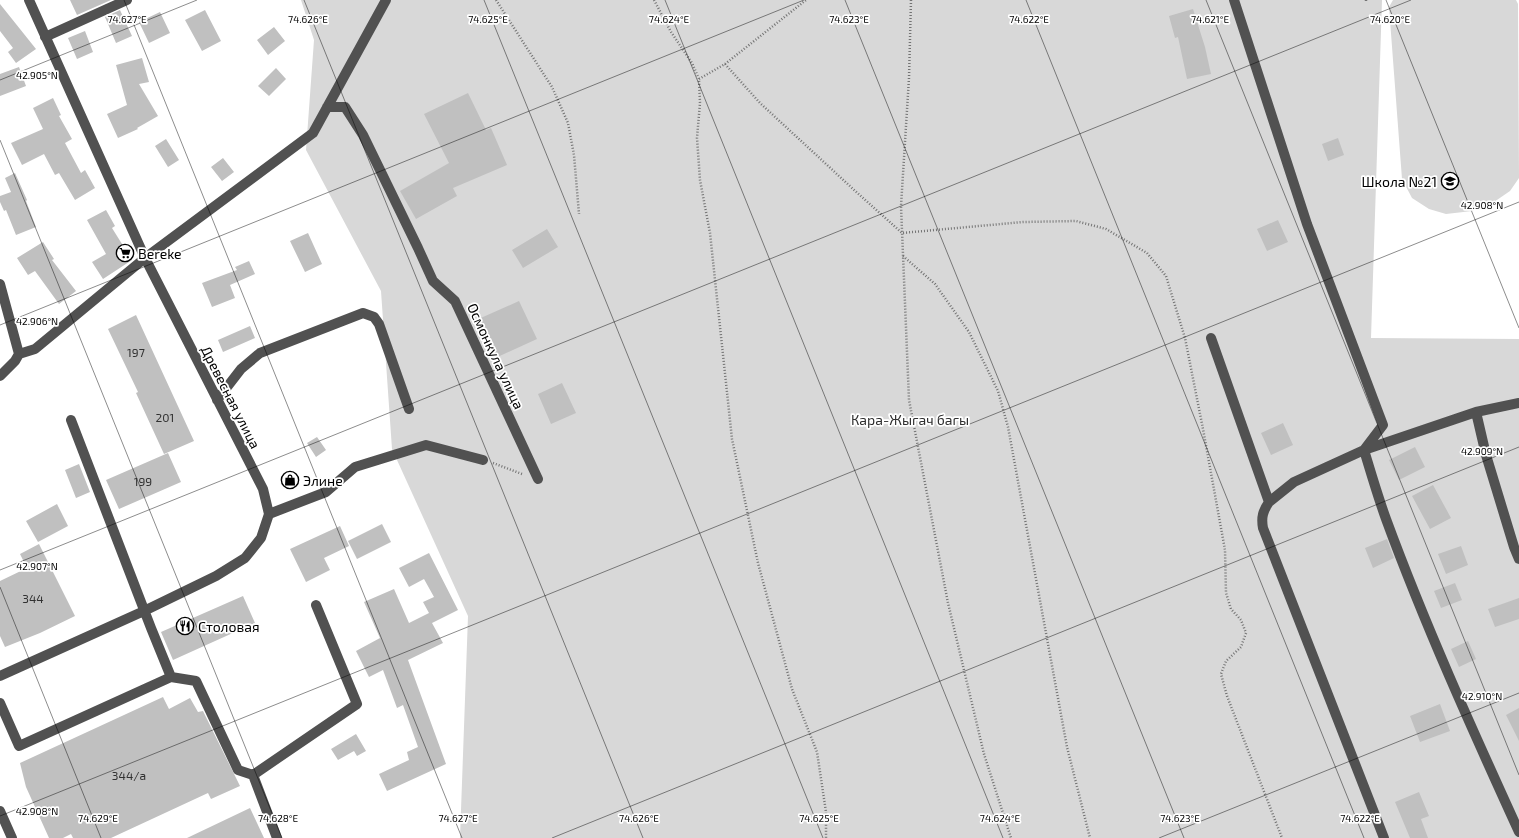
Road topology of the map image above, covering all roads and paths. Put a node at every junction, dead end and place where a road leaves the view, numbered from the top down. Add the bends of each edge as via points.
1 (29, 0) edge
2 (127, 0) edge
3 (386, 0) edge
4 (496, 0) edge
5 (654, 0) edge
6 (660, 0) edge
7 (806, 0) edge
8 (911, 0) edge
9 (1234, 0) edge
10 (656, 4) junction
11 (46, 37) junction
12 (725, 64) junction
13 (699, 80) junction
14 (328, 107) junction
15 (579, 214) dead end
16 (902, 232) junction
17 (903, 256) junction
18 (145, 258) junction
19 (0, 284) edge
20 (1211, 338) dead end
21 (19, 354) junction
22 (0, 376) edge
23 (217, 400) junction
24 (1519, 403) edge
25 (409, 409) dead end
26 (1476, 412) junction
27 (71, 420) dead end
28 (1364, 450) junction
29 (483, 460) joint
30 (538, 479) joint
31 (1269, 502) junction
32 (270, 514) junction
33 (1519, 559) edge
34 (316, 605) dead end
35 (144, 611) junction
36 (0, 676) edge
37 (171, 677) junction
38 (0, 703) edge
39 (253, 775) junction
40 (0, 811) edge
41 (1519, 832) edge
42 (12, 838) edge
43 (277, 838) edge
44 (826, 838) edge
45 (1010, 838) edge
46 (1090, 838) edge
47 (1282, 838) edge
48 (1384, 838) edge

1 - 11 street, Древесная улица
2 - 11 street
3 - 14 street
4 - 15 path via 552,87 568,123 574,155
5 - 10 path
6 - 10 path
7 - 12 path
8 - 16 path via 901,206
9 - 28 street via 1307,224 1383,425
10 - 13 path via 692,63
11 - 18 street, Древесная улица
12 - 13 path
12 - 16 path via 760,103
13 - 44 path via 697,138 700,180 710,233 732,439 762,578 792,689 817,752 826,812
14 - 18 street via 314,133
14 - 30 street, Осмонкула улица via 345,107 363,135 433,281 455,301
16 - 17 path
16 - 47 path via 1023,222 1076,222 1106,229 1148,253 1166,276 1185,338 1205,436 1225,550 1226,593 1231,609 1241,620 1246,633 1241,647 1226,661 1221,674 1227,696
17 - 45 path via 909,400 948,603 984,754
17 - 46 path via 935,284 970,332 998,391 1008,427 1067,747
18 - 21 street via 35,349
18 - 23 street, Древесная улица
19 - 21 street
20 - 31 street
21 - 22 street
23 - 25 street via 241,369 260,353 363,313 374,317 379,324
23 - 32 street, Древесная улица via 263,489
24 - 26 street
26 - 28 street
26 - 33 street via 1486,455
27 - 35 street
28 - 31 street via 1294,482
28 - 41 street via 1386,518 1420,606
29 - 30 path
29 - 32 street via 426,445 354,467 326,492
31 - 48 street via 1262,519 1263,528
32 - 35 street via 261,538 245,558 216,576
34 - 39 street via 357,704
35 - 36 street
35 - 37 street
37 - 38 street via 19,746
37 - 39 street via 196,682 238,770
39 - 43 street
40 - 42 street

